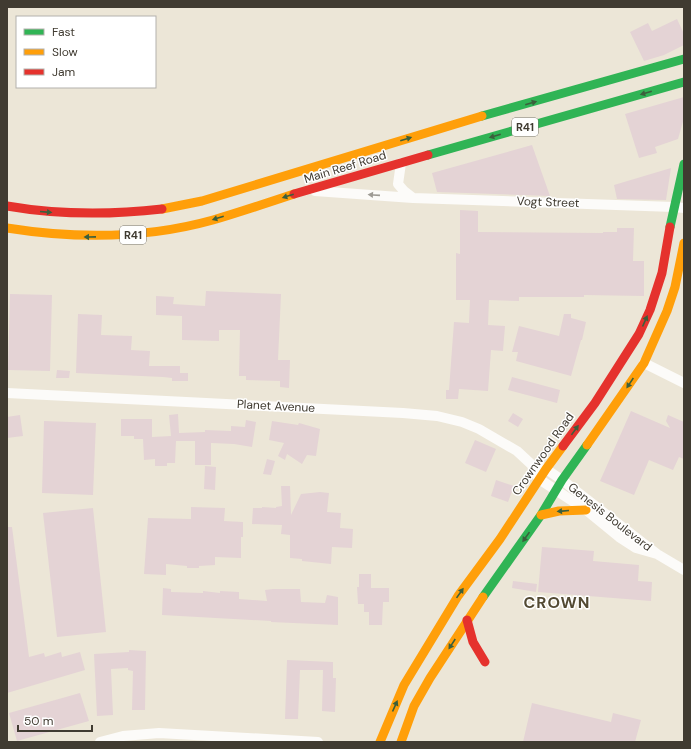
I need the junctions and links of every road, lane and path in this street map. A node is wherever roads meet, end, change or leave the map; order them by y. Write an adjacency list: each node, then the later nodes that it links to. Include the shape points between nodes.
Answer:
1 (684, 59): 3 (main road, Main Reef Road / R41, one-way to 1, via 410,137)
2 (684, 82): 4 (main road, Main Reef Road / R41, one-way to 4)
3 (363, 163): 4 (main road, Main Reef Road / R41); 6 (main road, Main Reef Road / R41); 8 (main road, Main Reef Road / R41, one-way to 3, via 47,212 119,213 183,205 253,186)
4 (401, 163): 7 (street, via 398,184)
5 (684, 164): 9 (main road, Crownwood Road)
6 (307, 190): 7 (street, Vogt Street, one-way to 6); 10 (main road, Main Reef Road / R41, one-way to 10, via 212,220 150,233 64,236)
7 (413, 198): 9 (street, Vogt Street)
8 (7, 206)
9 (679, 208): 16 (main road, Crownwood Road, one-way to 9, via 595,403 639,334 662,273)
10 (7, 228)
11 (684, 243): 12 (main road, via 675,288)
12 (644, 363): 13 (street); 18 (main road, one-way to 18)
13 (684, 384)
14 (7, 393): 15 (street, Planet Avenue, via 437,416 479,429 517,451)
15 (531, 464): 16 (street, Planet Avenue); 17 (street, Planet Avenue)
16 (546, 469): 17 (main road, Crownwood Road); 18 (street, Planet Avenue)
17 (539, 479): 19 (street, Planet Avenue); 28 (main road, Crownwood Road, one-way to 17, via 404,685 441,623)
18 (562, 480): 19 (main road); 22 (street, Genesis Boulevard)
19 (556, 490): 20 (street, Genesis Boulevard); 21 (main road)
20 (586, 510): 21 (main road, one-way to 21); 22 (street, Genesis Boulevard, via 627,542)
21 (541, 515): 24 (main road, one-way to 24)
22 (657, 554): 23 (street, Genesis Boulevard)
23 (684, 570)
24 (467, 620): 25 (main road, via 472,643); 29 (main road, one-way to 29, via 414,706)
25 (485, 662)
26 (100, 742): 27 (street, via 128,735 159,733)
27 (318, 742)
28 (380, 742)
29 (401, 742)

